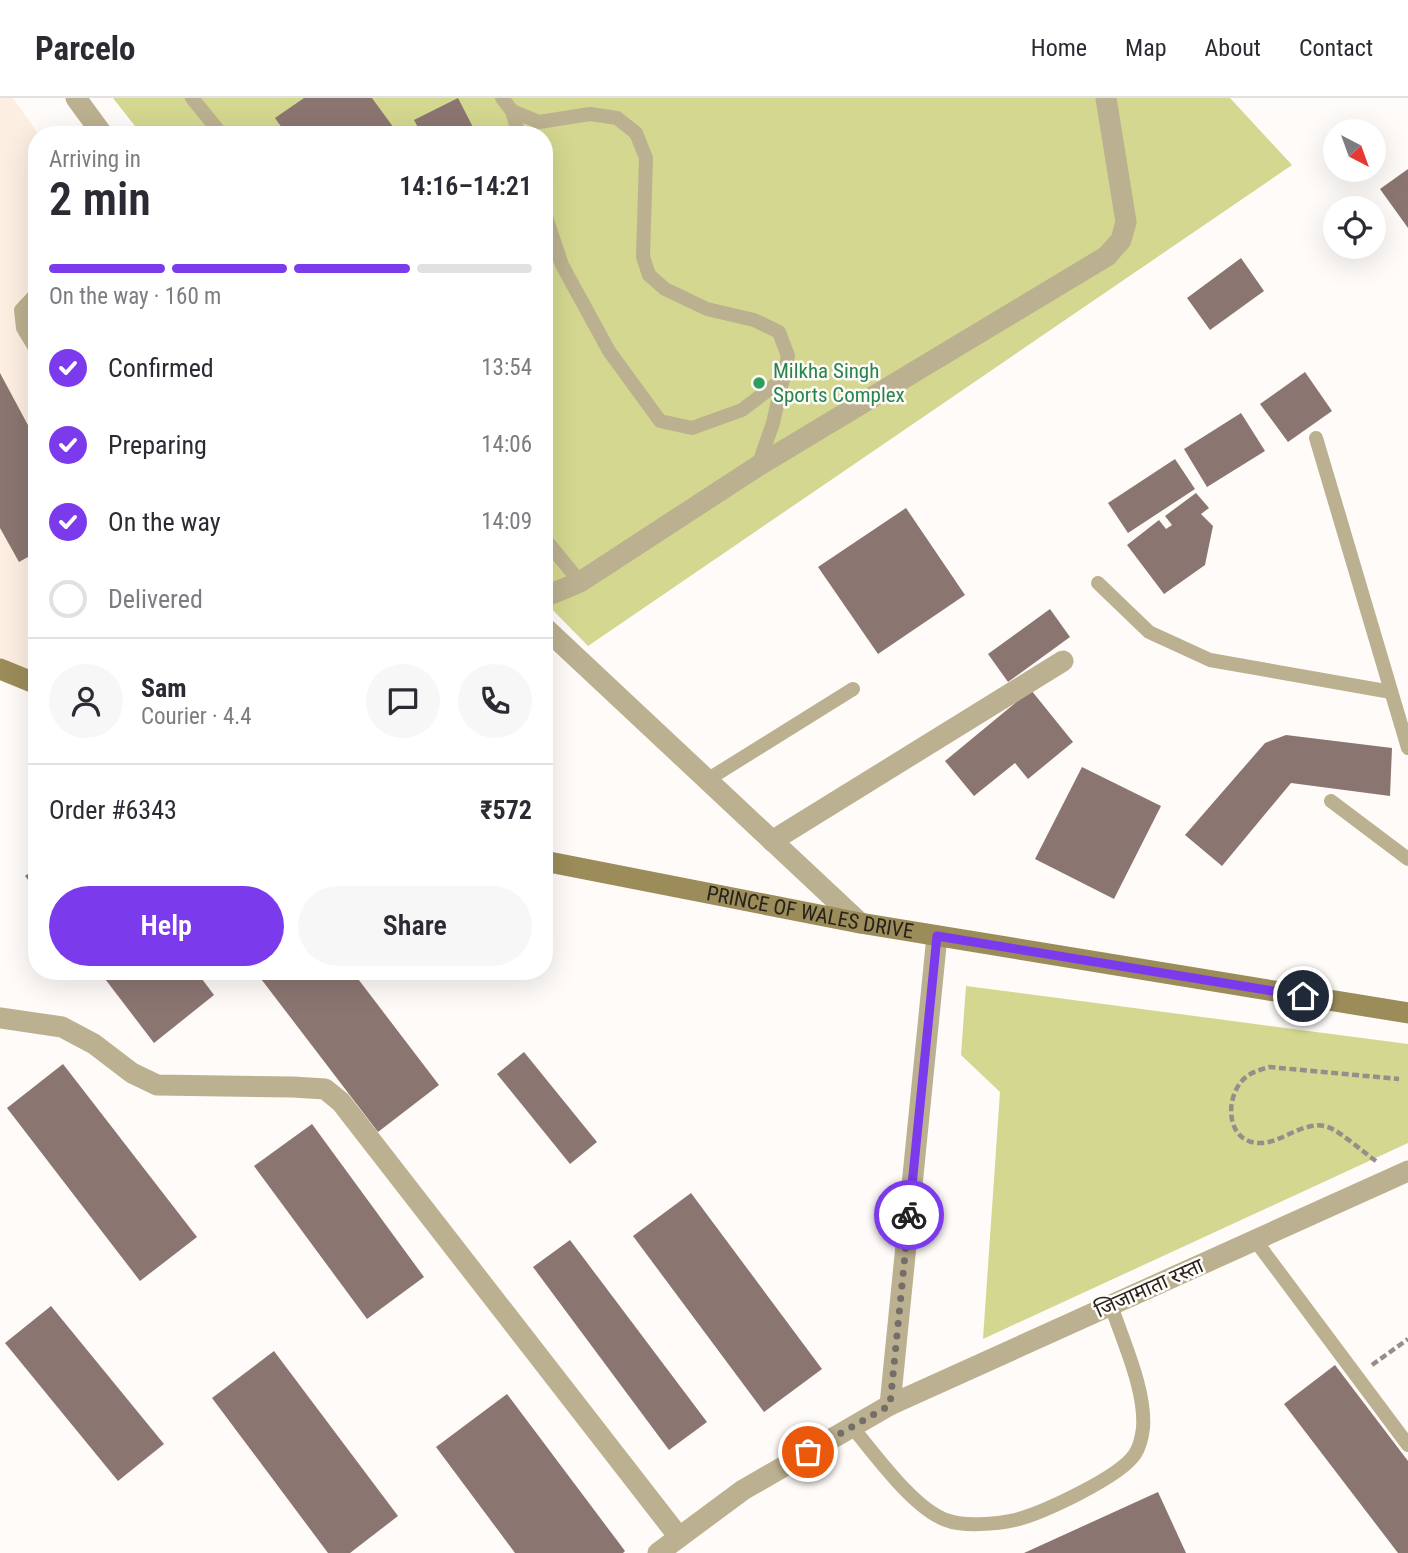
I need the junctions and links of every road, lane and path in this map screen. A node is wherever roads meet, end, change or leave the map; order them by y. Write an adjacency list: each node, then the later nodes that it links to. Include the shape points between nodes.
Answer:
1 (76, 98): 6 (street)
2 (192, 98): 7 (lane)
3 (502, 98): 5 (lane)
4 (1106, 98): 14 (street, via 1126,222 1121,240 1107,256)
5 (512, 111): 8 (lane); 12 (lane, via 539,122 590,114 617,118 636,133 646,158 643,257 649,275 707,309 754,320 779,332 788,356)
6 (96, 126)
7 (215, 126)
8 (516, 126)
9 (553, 238): 12 (lane, via 562,265 609,351 660,421 692,428 742,410)
10 (28, 303): 11 (lane, via 21,310)
11 (28, 336)
12 (784, 378): 14 (lane)
13 (1316, 438): 24 (lane)
14 (758, 466): 16 (street)
15 (553, 549): 16 (lane)
16 (580, 582): 18 (street)
17 (1097, 583): 24 (lane, via 1149,632 1210,660)
18 (553, 593)
19 (553, 635): 26 (street)
20 (1063, 661): 28 (street)
21 (0, 670): 22 (main road)
22 (28, 681)
23 (853, 689): 26 (lane)
24 (1391, 692): 25 (lane)
25 (1408, 748)
26 (707, 780): 28 (street)
27 (1331, 801): 29 (lane)
28 (772, 841): 31 (street)
29 (1408, 859)
30 (553, 863): 31 (main road, PRINCE OF WALES DRIVE)
31 (860, 923): 32 (main road, PRINCE OF WALES DRIVE)
32 (937, 936): 33 (main road, PRINCE OF WALES DRIVE); 41 (street)
33 (1408, 1013)
34 (0, 1018): 44 (street, via 62,1027 157,1085 325,1089 341,1102)
35 (1399, 1079): 36 (path, via 1269,1067 1240,1083 1230,1110 1232,1124 1243,1137 1258,1144 1327,1126)
36 (1403, 1173): 37 (street, जिजामाता रस्ता)
37 (1255, 1240): 38 (street, जिजामाता रस्ता); 40 (lane)
38 (1111, 1305): 41 (street, जिजामाता रस्ता); 42 (lane, via 1141,1397 1143,1429 1136,1452 1120,1471 1080,1493 1016,1520 946,1521 917,1503)
39 (1408, 1339): 40 (path)
40 (1357, 1376): 43 (lane)
41 (890, 1405): 42 (street, जिजामाता रस्ता)
42 (852, 1427): 44 (street, जिजामाता रस्ता, via 743,1490)
43 (1408, 1445)
44 (679, 1537): 45 (street, जिजामाता रस्ता)
45 (658, 1553)

